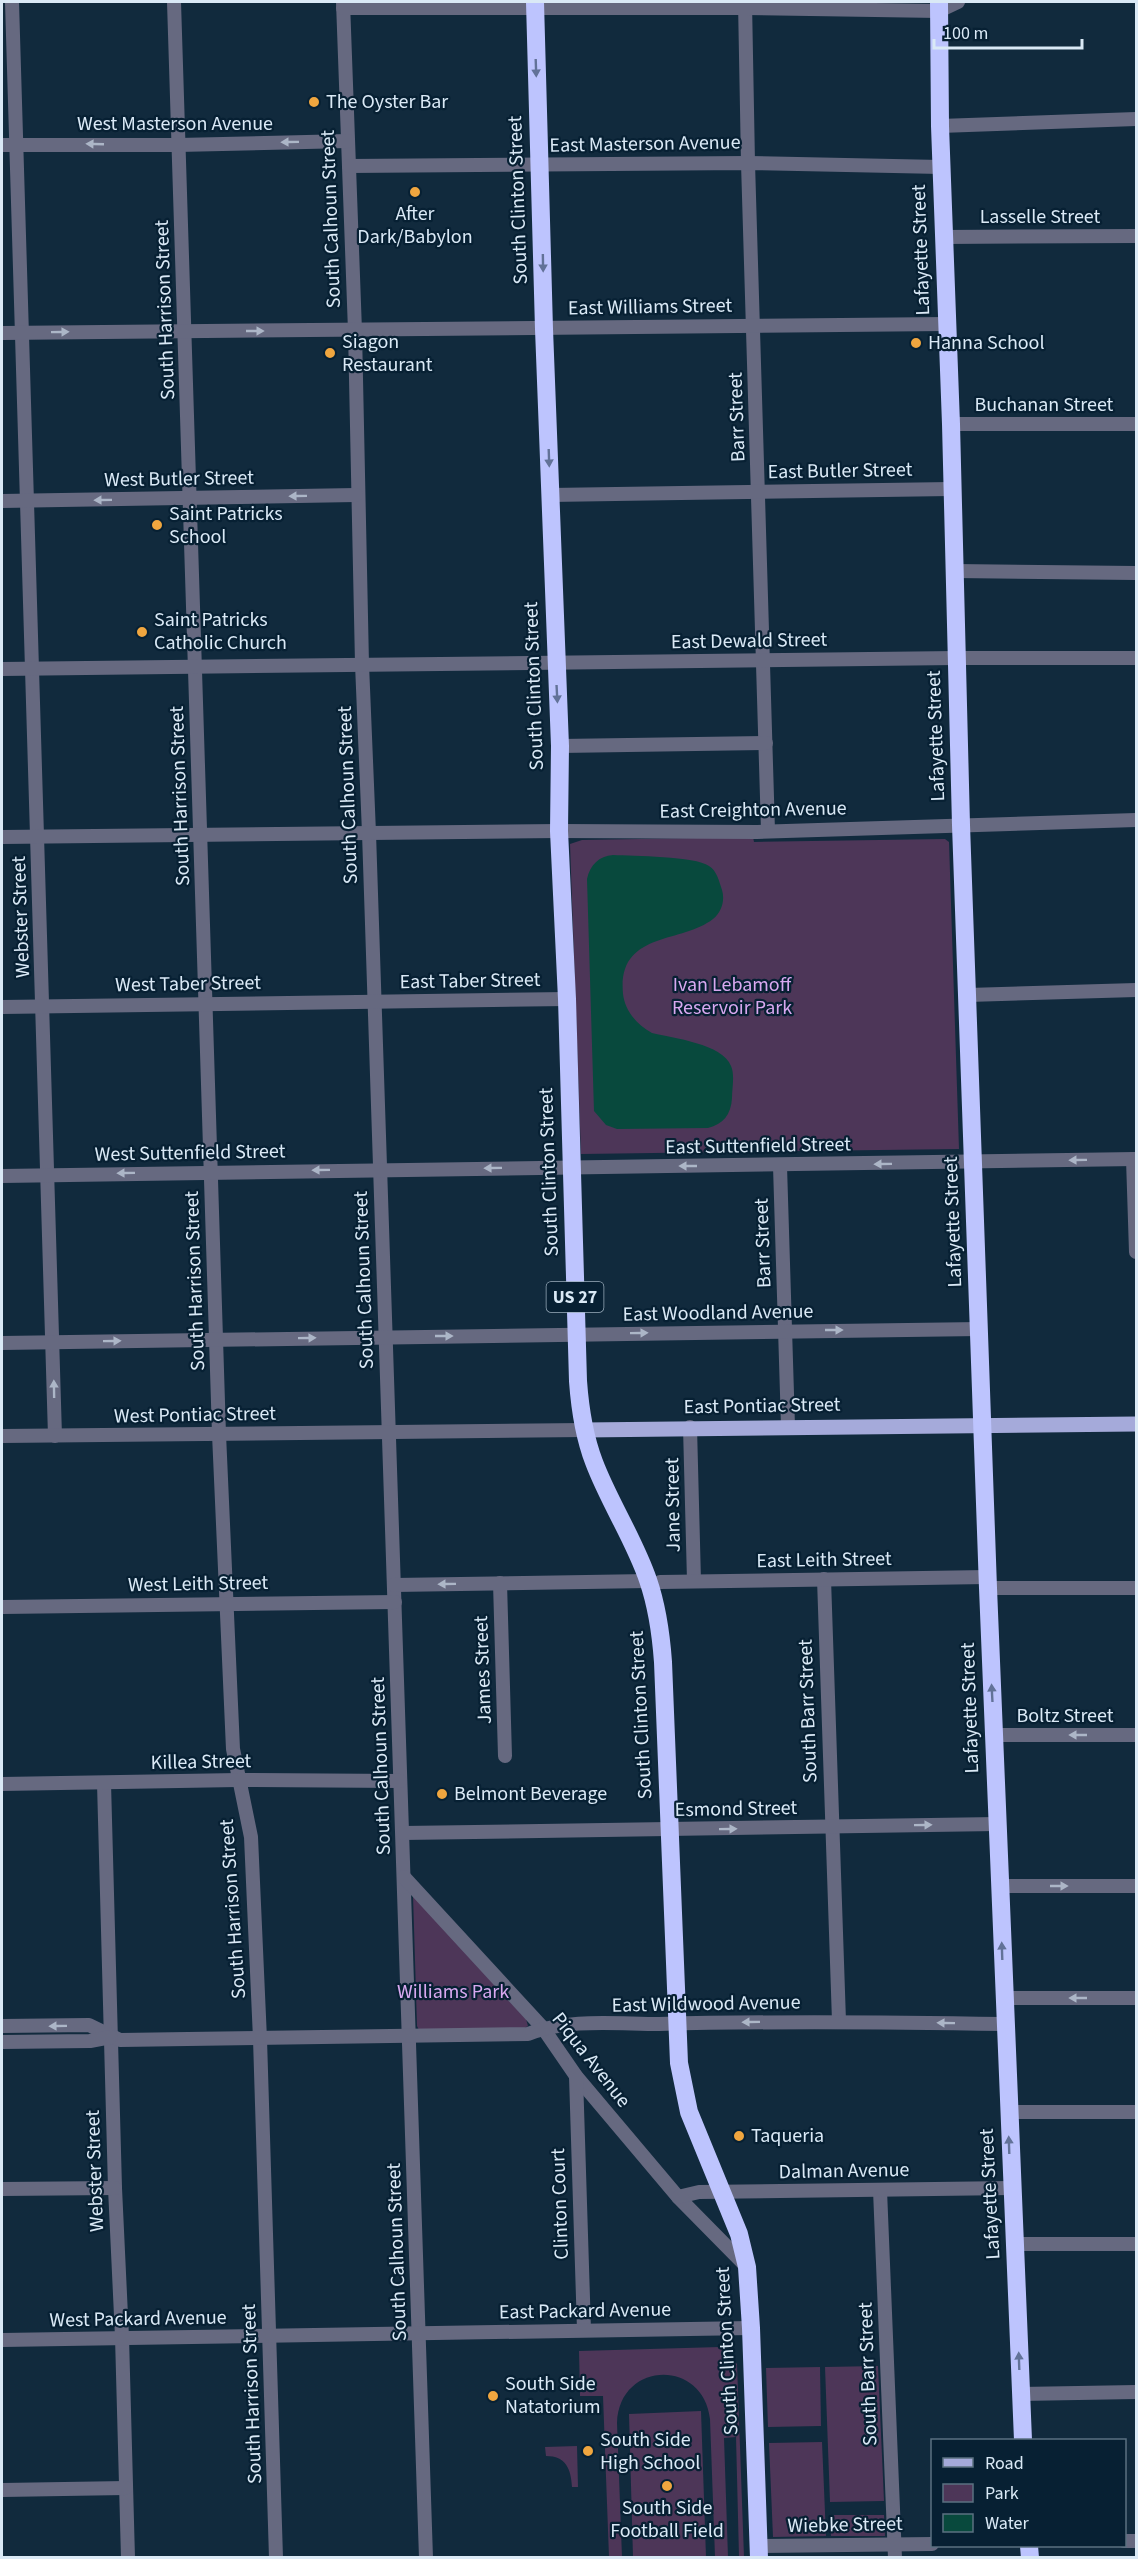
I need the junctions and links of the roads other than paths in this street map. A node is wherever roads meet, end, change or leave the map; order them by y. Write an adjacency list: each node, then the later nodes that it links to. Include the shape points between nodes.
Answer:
1 (12, 2): 8 (street, Webster Street)
2 (174, 2): 13 (street, South Harrison Street)
3 (958, 2): 7 (street)
4 (343, 5): 5 (street); 11 (street, South Calhoun Street)
5 (535, 5): 6 (street); 15 (highway, South Clinton Street / US 27, one-way to 15)
6 (745, 5): 7 (street); 14 (street, Barr Street)
7 (939, 6): 10 (highway, Lafayette Street)
8 (7, 33): 12 (street, Webster Street)
9 (1137, 119): 10 (street)
10 (939, 126): 17 (highway, Lafayette Street)
11 (348, 141): 13 (street, West Masterson Avenue, one-way to 13); 16 (street, South Calhoun Street)
12 (9, 145): 13 (street, West Masterson Avenue, one-way to 12); 26 (street, Webster Street)
13 (178, 145): 23 (street, South Harrison Street)
14 (748, 163): 15 (street, East Masterson Avenue); 17 (street, East Masterson Avenue); 21 (street, Barr Street)
15 (539, 165): 16 (street, East Masterson Avenue); 22 (highway, South Clinton Street / US 27, one-way to 22)
16 (349, 166): 24 (street, South Calhoun Street)
17 (941, 167): 19 (highway, Lafayette Street)
18 (1137, 236): 19 (street, Lasselle Street)
19 (944, 237): 20 (highway, Lafayette Street)
20 (946, 324): 21 (street, East Williams Street); 27 (highway, Lafayette Street)
21 (754, 325): 22 (street, East Williams Street); 30 (street, Barr Street)
22 (544, 328): 24 (street, East Williams Street); 32 (highway, South Clinton Street / US 27, one-way to 32)
23 (185, 330): 24 (street, East Williams Street, one-way to 24); 26 (street, East Williams Street, one-way to 23); 33 (street, South Harrison Street)
24 (354, 331): 31 (street, South Calhoun Street)
25 (2, 333): 26 (street, East Williams Street)
26 (22, 333): 35 (street, Webster Street)
27 (951, 424): 28 (street, Buchanan Street); 29 (highway, Lafayette Street)
28 (1137, 424)
29 (951, 489): 30 (street, East Butler Street); 36 (highway, Lafayette Street)
30 (759, 492): 32 (street, East Butler Street); 41 (street, Barr Street)
31 (356, 495): 33 (street, West Butler Street, one-way to 33); 42 (street, South Calhoun Street)
32 (550, 495): 40 (highway, South Clinton Street / US 27)
33 (190, 498): 35 (street, West Butler Street, one-way to 35); 43 (street, South Harrison Street)
34 (2, 501): 35 (street, West Butler Street)
35 (26, 501): 44 (street, Webster Street)
36 (955, 571): 37 (street); 38 (highway, Lafayette Street)
37 (1137, 573)
38 (956, 658): 39 (street, East Dewald Street); 41 (street, East Dewald Street); 49 (highway, Lafayette Street)
39 (1137, 658)
40 (555, 662): 41 (street, East Dewald Street); 42 (street, East Dewald Street); 47 (highway, South Clinton Street / US 27, one-way to 47)
41 (763, 662): 46 (street, Barr Street)
42 (362, 664): 43 (street, East Dewald Street); 52 (street, South Calhoun Street)
43 (195, 666): 44 (street, East Dewald Street); 53 (street, South Harrison Street)
44 (32, 668): 45 (street, East Dewald Street); 55 (street, Webster Street)
45 (2, 669)
46 (765, 743): 47 (street); 51 (street, Barr Street)
47 (560, 746): 50 (highway, South Clinton Street / US 27)
48 (1137, 820): 49 (street, East Creighton Avenue)
49 (961, 825): 51 (street, East Creighton Avenue); 57 (highway, Lafayette Street)
50 (559, 831): 51 (street, East Creighton Avenue); 52 (street, East Creighton Avenue); 58 (highway, South Clinton Street / US 27)
51 (768, 831)
52 (369, 833): 53 (street, East Creighton Avenue); 59 (street, South Calhoun Street)
53 (201, 835): 55 (street, East Creighton Avenue); 60 (street, South Harrison Street)
54 (2, 837): 55 (street, East Creighton Avenue)
55 (38, 837): 61 (street, Webster Street)
56 (1137, 990): 57 (street)
57 (968, 995): 64 (highway, Lafayette Street)
58 (567, 999): 59 (street, East Taber Street); 66 (highway, South Clinton Street / US 27)
59 (375, 1001): 60 (street, West Taber Street); 67 (street, South Calhoun Street)
60 (206, 1004): 61 (street, West Taber Street); 68 (street, South Harrison Street)
61 (43, 1006): 62 (street, West Taber Street); 69 (street, Webster Street)
62 (2, 1007)
63 (1135, 1159): 64 (street, East Suttenfield Street, one-way to 64); 71 (street)
64 (973, 1162): 65 (street, East Suttenfield Street, one-way to 65); 72 (highway, Lafayette Street)
65 (780, 1166): 66 (street, East Suttenfield Street, one-way to 66); 73 (street, Barr Street)
66 (571, 1167): 67 (street, East Suttenfield Street, one-way to 67); 74 (highway, South Clinton Street / US 27)
67 (379, 1170): 68 (street, West Suttenfield Street, one-way to 68); 75 (street, South Calhoun Street)
68 (212, 1171): 69 (street, West Suttenfield Street, one-way to 69); 76 (street, South Harrison Street)
69 (48, 1175): 70 (street, West Suttenfield Street); 77 (street, Webster Street)
70 (2, 1176)
71 (1137, 1252)
72 (980, 1329): 73 (street, East Woodland Avenue, one-way to 72); 80 (highway, Lafayette Street)
73 (785, 1331): 74 (street, East Woodland Avenue, one-way to 73); 81 (street, Barr Street)
74 (577, 1334): 75 (street, East Woodland Avenue, one-way to 74); 83 (highway, South Clinton Street / US 27)
75 (385, 1337): 76 (street, East Woodland Avenue, one-way to 75); 84 (street, South Calhoun Street)
76 (217, 1339): 77 (street, East Woodland Avenue, one-way to 76); 85 (street, South Harrison Street)
77 (54, 1342): 78 (street, East Woodland Avenue); 87 (street, Webster Street, one-way to 77)
78 (2, 1343)
79 (1137, 1424): 80 (main road, East Pontiac Street)
80 (982, 1425): 81 (main road, East Pontiac Street); 91 (highway, Lafayette Street)
81 (788, 1426): 82 (main road, East Pontiac Street)
82 (690, 1427): 83 (main road, East Pontiac Street); 90 (street, Jane Street)
83 (584, 1430): 84 (street, East Pontiac Street); 89 (highway, South Clinton Street / US 27, via 593,1461)
84 (388, 1432): 85 (street, West Pontiac Street); 93 (street, South Calhoun Street)
85 (219, 1434): 87 (street, West Pontiac Street); 96 (street, South Harrison Street)
86 (2, 1436): 87 (street, West Pontiac Street)
87 (55, 1436)
88 (824, 1579): 90 (street, East Leith Street); 91 (street, East Leith Street); 106 (street, South Barr Street)
89 (654, 1581): 90 (street, East Leith Street); 92 (street, East Leith Street); 107 (highway, South Clinton Street / US 27, via 663,1662)
90 (694, 1581)
91 (988, 1582): 94 (street, East Leith Street); 98 (highway, Lafayette Street, one-way to 91)
92 (500, 1583): 93 (street, East Leith Street, one-way to 93); 100 (street, James Street)
93 (394, 1585): 95 (street, South Calhoun Street)
94 (1137, 1588)
95 (394, 1602): 96 (street, West Leith Street); 102 (street, South Calhoun Street)
96 (226, 1604): 97 (street, West Leith Street); 101 (street, South Harrison Street)
97 (2, 1607)
98 (994, 1735): 99 (street, Boltz Street, one-way to 98); 105 (highway, Lafayette Street)
99 (1137, 1735)
100 (505, 1756)
101 (238, 1780): 102 (street, Killea Street); 103 (street, Killea Street); 121 (street, South Harrison Street, via 251,1837)
102 (400, 1781): 108 (street, South Calhoun Street)
103 (104, 1783): 104 (street, Killea Street); 119 (street, Webster Street)
104 (2, 1784)
105 (997, 1824): 106 (street, Esmond Street, one-way to 105); 110 (highway, Lafayette Street)
106 (831, 1827): 107 (street, Esmond Street, one-way to 106); 114 (street, South Barr Street)
107 (669, 1830): 108 (street, Esmond Street); 115 (highway, South Clinton Street / US 27)
108 (403, 1833): 109 (street, South Calhoun Street)
109 (404, 1877): 118 (street, Piqua Avenue); 120 (street, South Calhoun Street)
110 (1000, 1886): 111 (street, one-way to 111); 112 (highway, Lafayette Street, one-way to 110)
111 (1137, 1886)
112 (1004, 1998): 113 (street, one-way to 112); 116 (highway, Lafayette Street)
113 (1137, 1998)
114 (839, 2021): 115 (street, East Wildwood Avenue, one-way to 115); 116 (street, East Wildwood Avenue, one-way to 114)
115 (676, 2023): 118 (street, East Wildwood Avenue); 130 (highway, South Clinton Street / US 27, via 689,2112)
116 (1004, 2024): 124 (highway, Lafayette Street)
117 (2, 2026): 119 (street, one-way to 117, via 89,2025)
118 (543, 2028): 120 (street, East Wildwood Avenue, via 528,2034); 123 (street, Piqua Avenue)
119 (111, 2037): 121 (street, East Wildwood Avenue); 122 (street, via 90,2041); 126 (street, Webster Street)
120 (409, 2037): 121 (street, East Wildwood Avenue); 137 (street, South Calhoun Street)
121 (260, 2039): 138 (street, South Harrison Street)
122 (2, 2042)
123 (576, 2076): 131 (street, Piqua Avenue); 136 (street, Clinton Court)
124 (1008, 2112): 125 (street); 127 (highway, Lafayette Street, one-way to 124)
125 (1137, 2112)
126 (115, 2188): 128 (street); 139 (street, Webster Street)
127 (1011, 2188): 129 (street, Dalman Avenue); 132 (highway, Lafayette Street)
128 (2, 2189)
129 (879, 2190): 130 (street, Dalman Avenue); 147 (street, South Barr Street)
130 (721, 2192): 131 (street, Dalman Avenue); 134 (highway, South Clinton Street / US 27, via 739,2234)
131 (678, 2197): 134 (street, Piqua Avenue)
132 (1016, 2244): 133 (street); 142 (highway, Lafayette Street, one-way to 132)
133 (1137, 2244)
134 (747, 2267): 135 (highway, South Clinton Street / US 27)
135 (751, 2328): 136 (street, East Packard Avenue); 148 (highway, South Clinton Street / US 27)
136 (584, 2330): 137 (street, East Packard Avenue)
137 (419, 2334): 138 (street, West Packard Avenue); 151 (street, South Calhoun Street)
138 (269, 2336): 139 (street, West Packard Avenue); 150 (street, South Harrison Street)
139 (122, 2337): 140 (street, West Packard Avenue); 144 (street, Webster Street)
140 (2, 2340)
141 (1137, 2392): 142 (street)
142 (1020, 2394): 143 (highway, Lafayette Street)
143 (1023, 2439)
144 (126, 2488): 145 (street); 149 (street, Webster Street)
145 (2, 2490)
146 (931, 2544): 147 (street, Wiebke Street)
147 (895, 2551): 148 (street, Wiebke Street)
148 (759, 2552)
149 (128, 2558)
150 (276, 2558)
151 (426, 2558)

